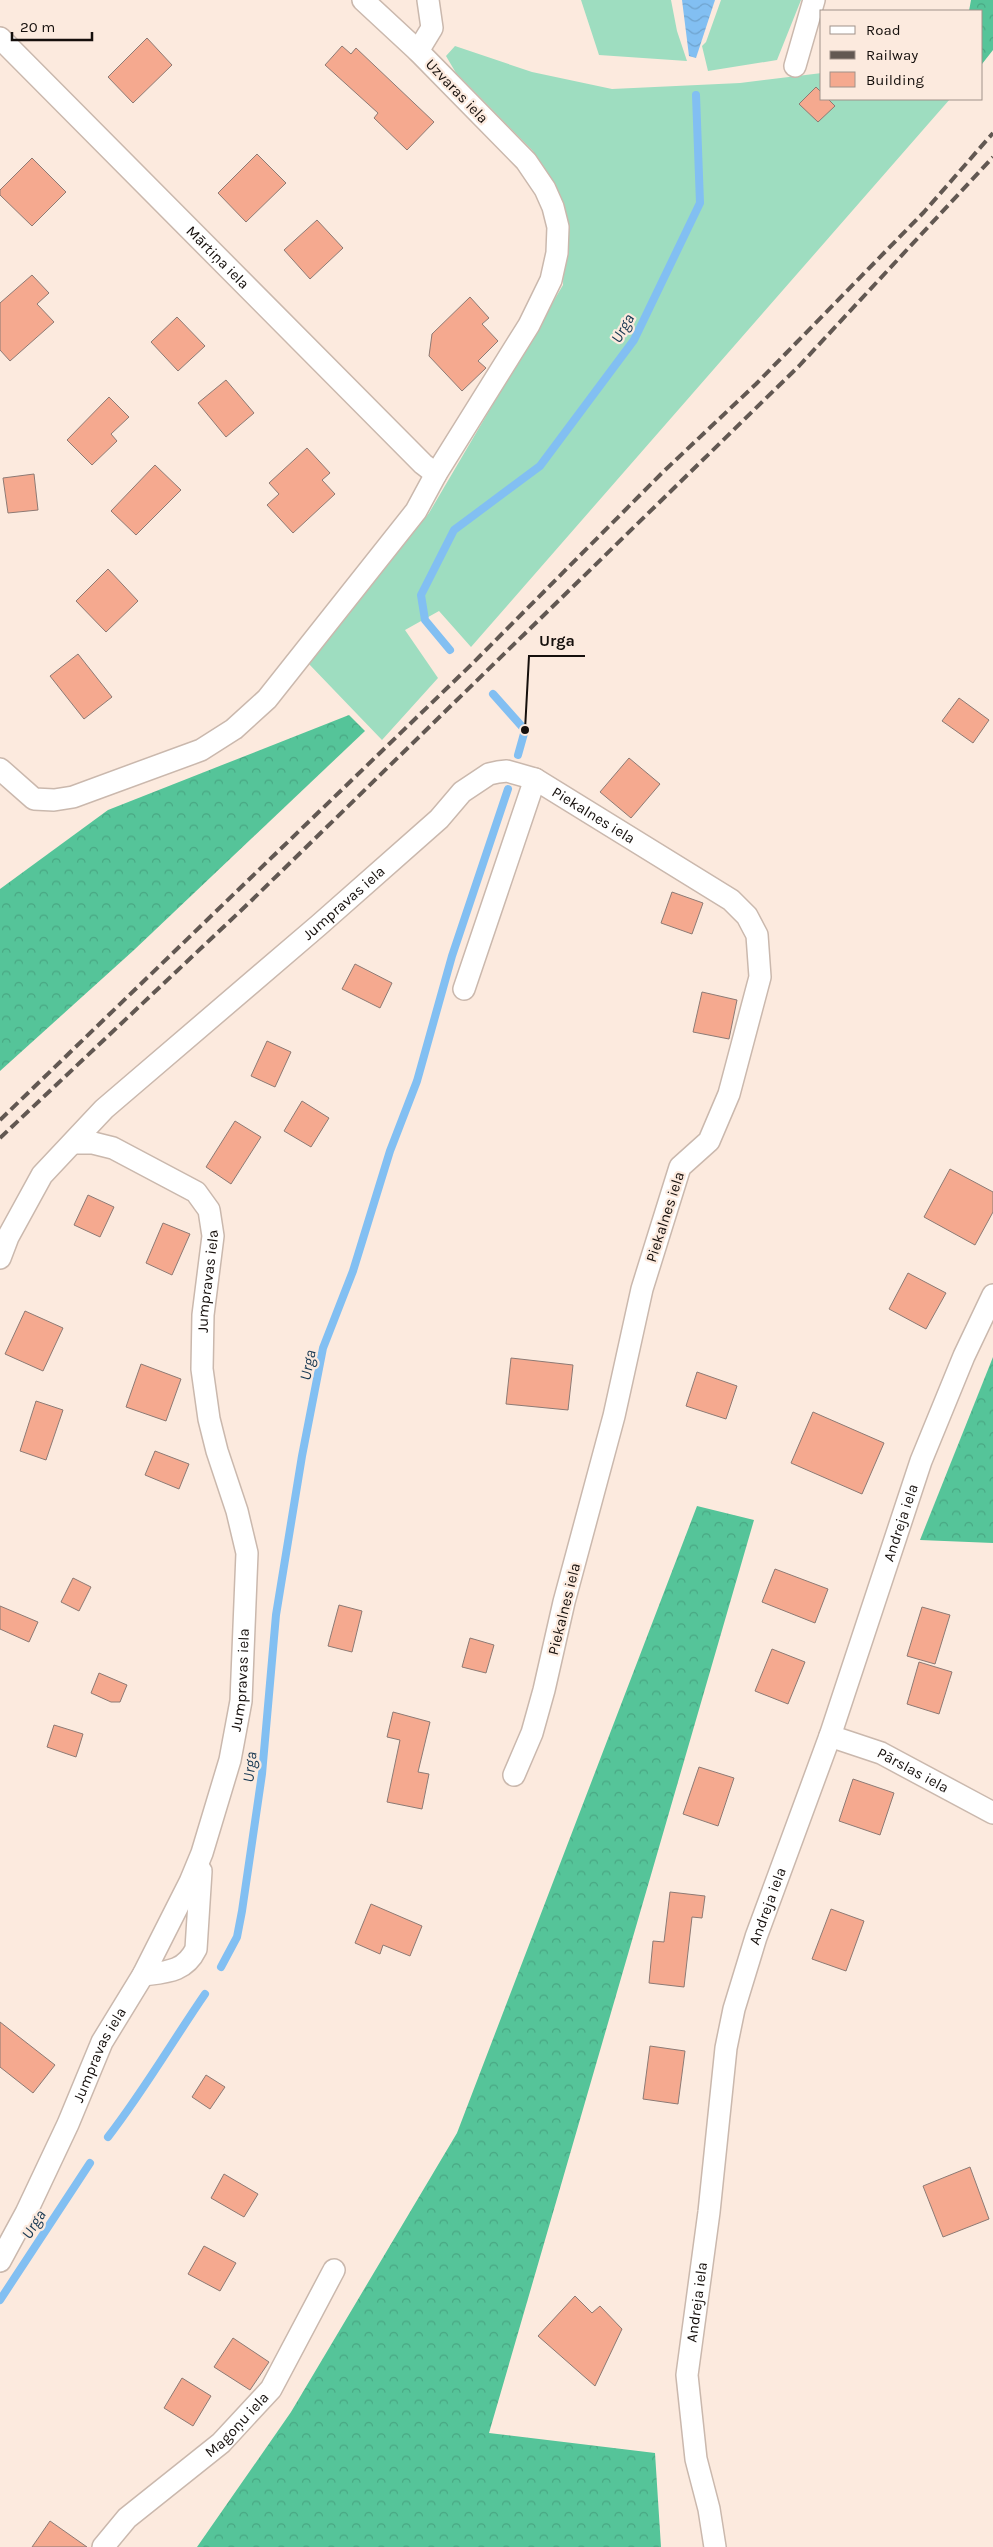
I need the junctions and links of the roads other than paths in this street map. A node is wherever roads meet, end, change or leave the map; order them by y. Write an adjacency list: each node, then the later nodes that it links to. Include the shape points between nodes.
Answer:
1 (363, 0): 5 (street, Uzvaras iela)
2 (428, 0): 5 (street, via 432,28)
3 (814, 0): 6 (street)
4 (0, 38): 7 (street, Mārtiņa iela)
5 (418, 51): 7 (street, Uzvaras iela, via 526,162 544,188 558,227 551,280 529,325)
6 (795, 66)
7 (436, 474): 8 (street, Uzvaras iela, via 416,511 385,551 266,699 234,729 201,750 118,782 54,800 34,799)
8 (0, 769)
9 (535, 779): 10 (street); 11 (street, Jumpravas iela, via 507,771 498,772 488,774 462,792 439,819 104,1110); 15 (street, Piekalnes iela, via 731,900 747,916 757,935 760,977 728,1094 708,1141 680,1167 642,1289 614,1416 544,1690 532,1733)
10 (464, 990)
11 (73, 1143): 12 (street, Jumpravas iela, via 42,1175); 17 (street, Jumpravas iela, via 113,1148 196,1192 209,1210 213,1236 203,1315 202,1369 211,1427 248,1553 241,1701 230,1760)
12 (0, 1258)
13 (993, 1295): 14 (street, Andreja iela, via 964,1356 922,1461)
14 (830, 1736): 16 (street, Pārslas iela, via 881,1753); 22 (street, Andreja iela, via 756,1937 726,2048 688,2375 696,2459)
15 (514, 1776)
16 (993, 1813)
17 (202, 1853): 18 (street, Jumpravas iela); 18 (street, via 196,1949 185,1966)
18 (144, 1976): 19 (street, Jumpravas iela, via 102,2042 72,2117)
19 (0, 2261)
20 (334, 2270): 21 (street, Magoņu iela, via 271,2389 221,2443 127,2518)
21 (103, 2547)
22 (715, 2547)

